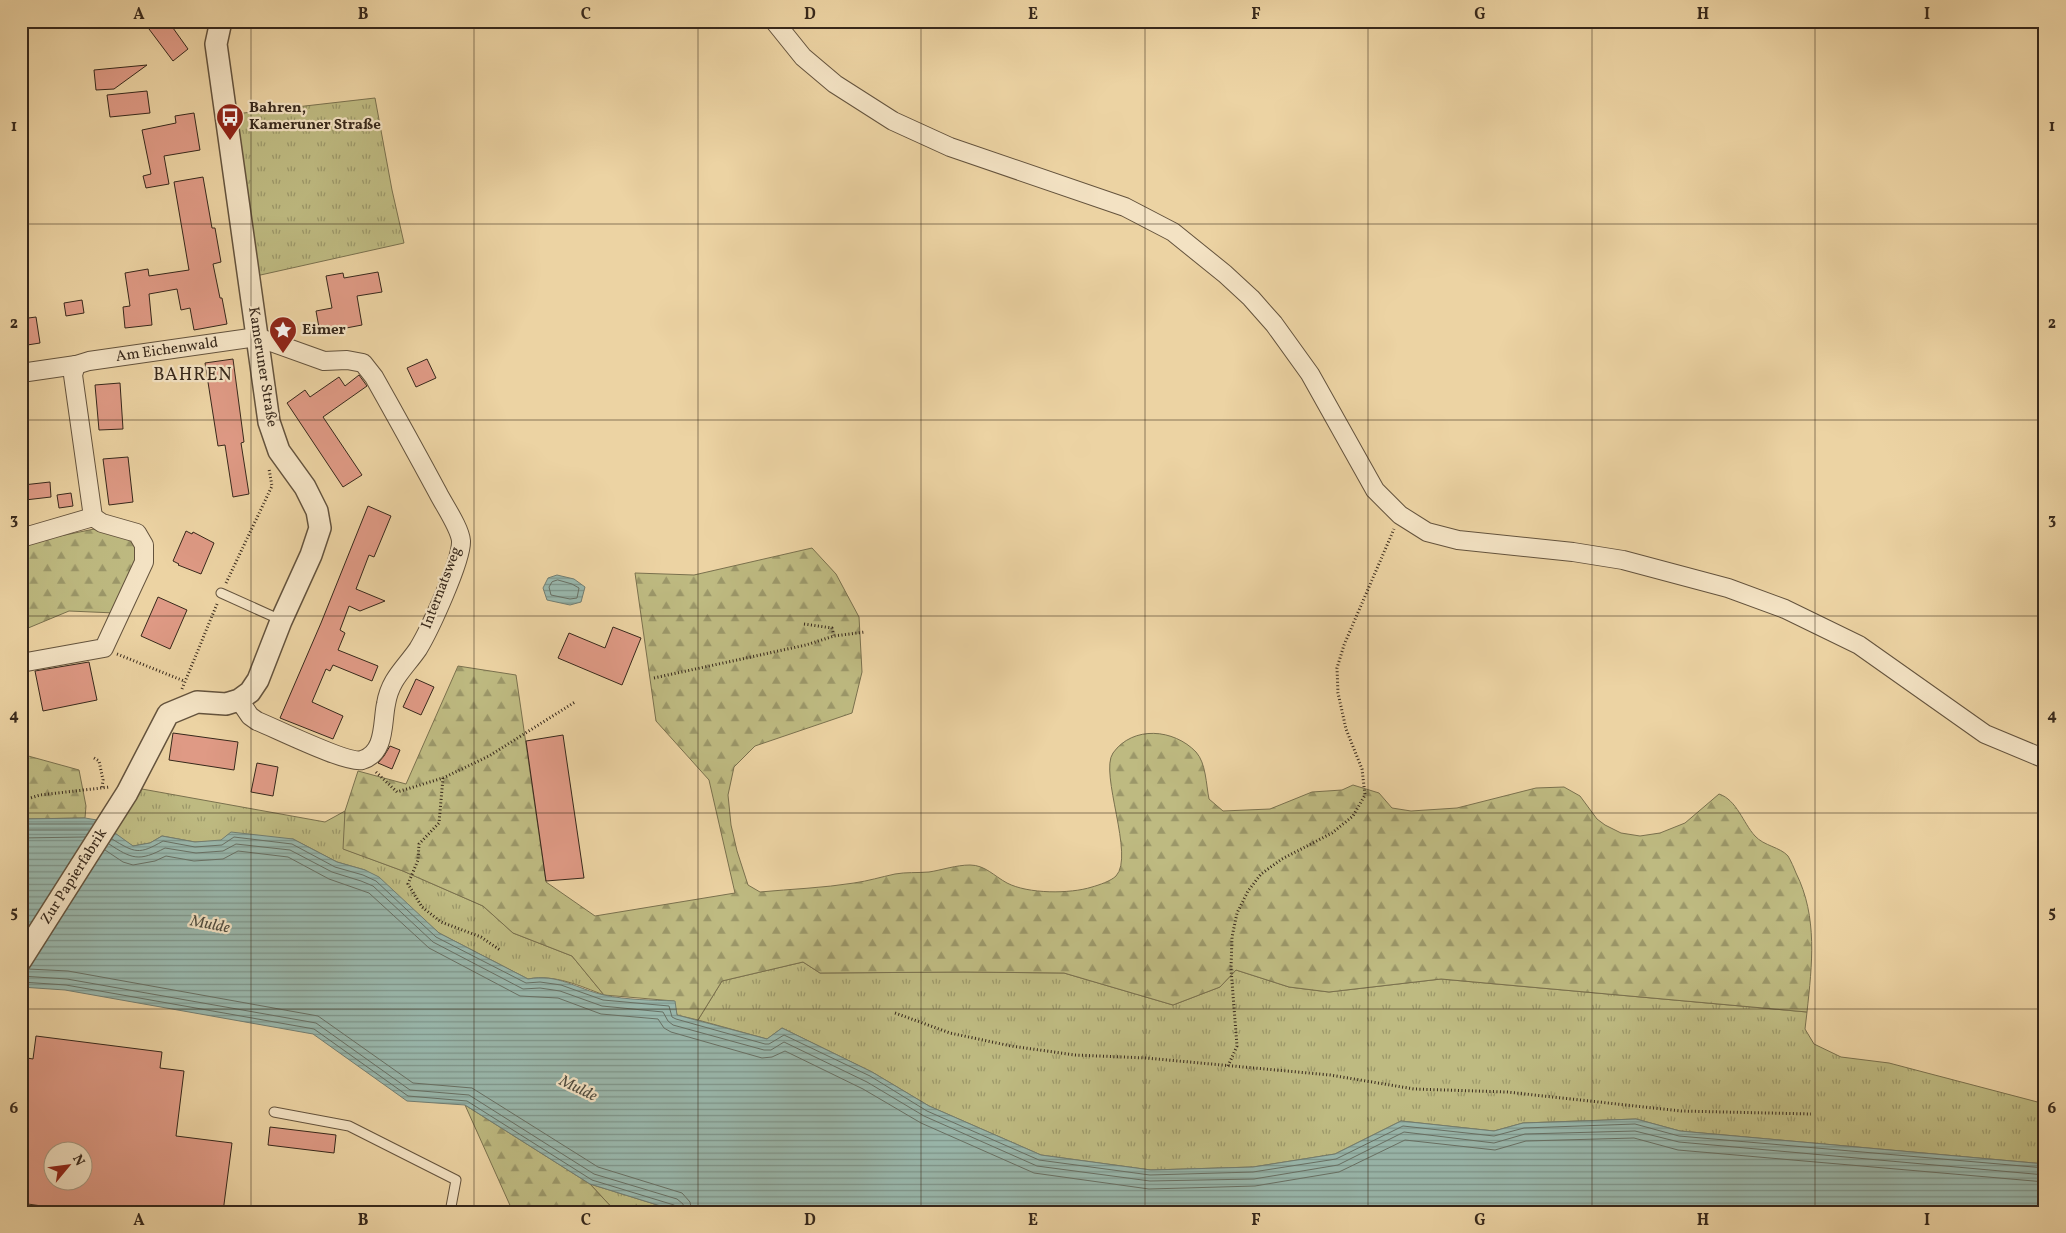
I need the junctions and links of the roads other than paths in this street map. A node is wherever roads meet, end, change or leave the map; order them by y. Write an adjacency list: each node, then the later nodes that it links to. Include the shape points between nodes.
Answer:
1 (221, 21): 3 (street, Kameruner Straße, via 216,44)
2 (774, 21): 12 (street, via 803,57 835,84 893,121 950,148 1125,207 1150,218 1180,238 1252,298 1274,324 1310,374 1375,490 1400,515 1427,532 1458,540 1623,560 1728,588 1785,609 1859,645 1985,734)
3 (256, 338): 4 (street, Am Eichenwald); 9 (street, Kameruner Straße, via 269,422 279,451 305,487 317,511 320,528); 11 (street, Internatsweg, via 324,361 363,363 374,377 461,538 460,551 432,620 418,649 400,670 389,693 382,737 376,750 362,760 346,758 256,721)
4 (76, 365): 5 (street, Am Eichenwald); 6 (street, via 73,375)
5 (21, 373)
6 (93, 517): 7 (street); 10 (street, via 102,523 137,533 144,545 144,562 104,648)
7 (21, 538)
8 (221, 593): 9 (lane)
9 (281, 621): 11 (street, Kameruner Straße, via 258,680)
10 (21, 663)
11 (239, 700): 13 (street, Zur Papierfabrik, via 226,704 197,702 168,714 130,788)
12 (2045, 758)
13 (21, 960)
14 (274, 1112): 15 (lane, via 349,1126 456,1180)
15 (450, 1212)

